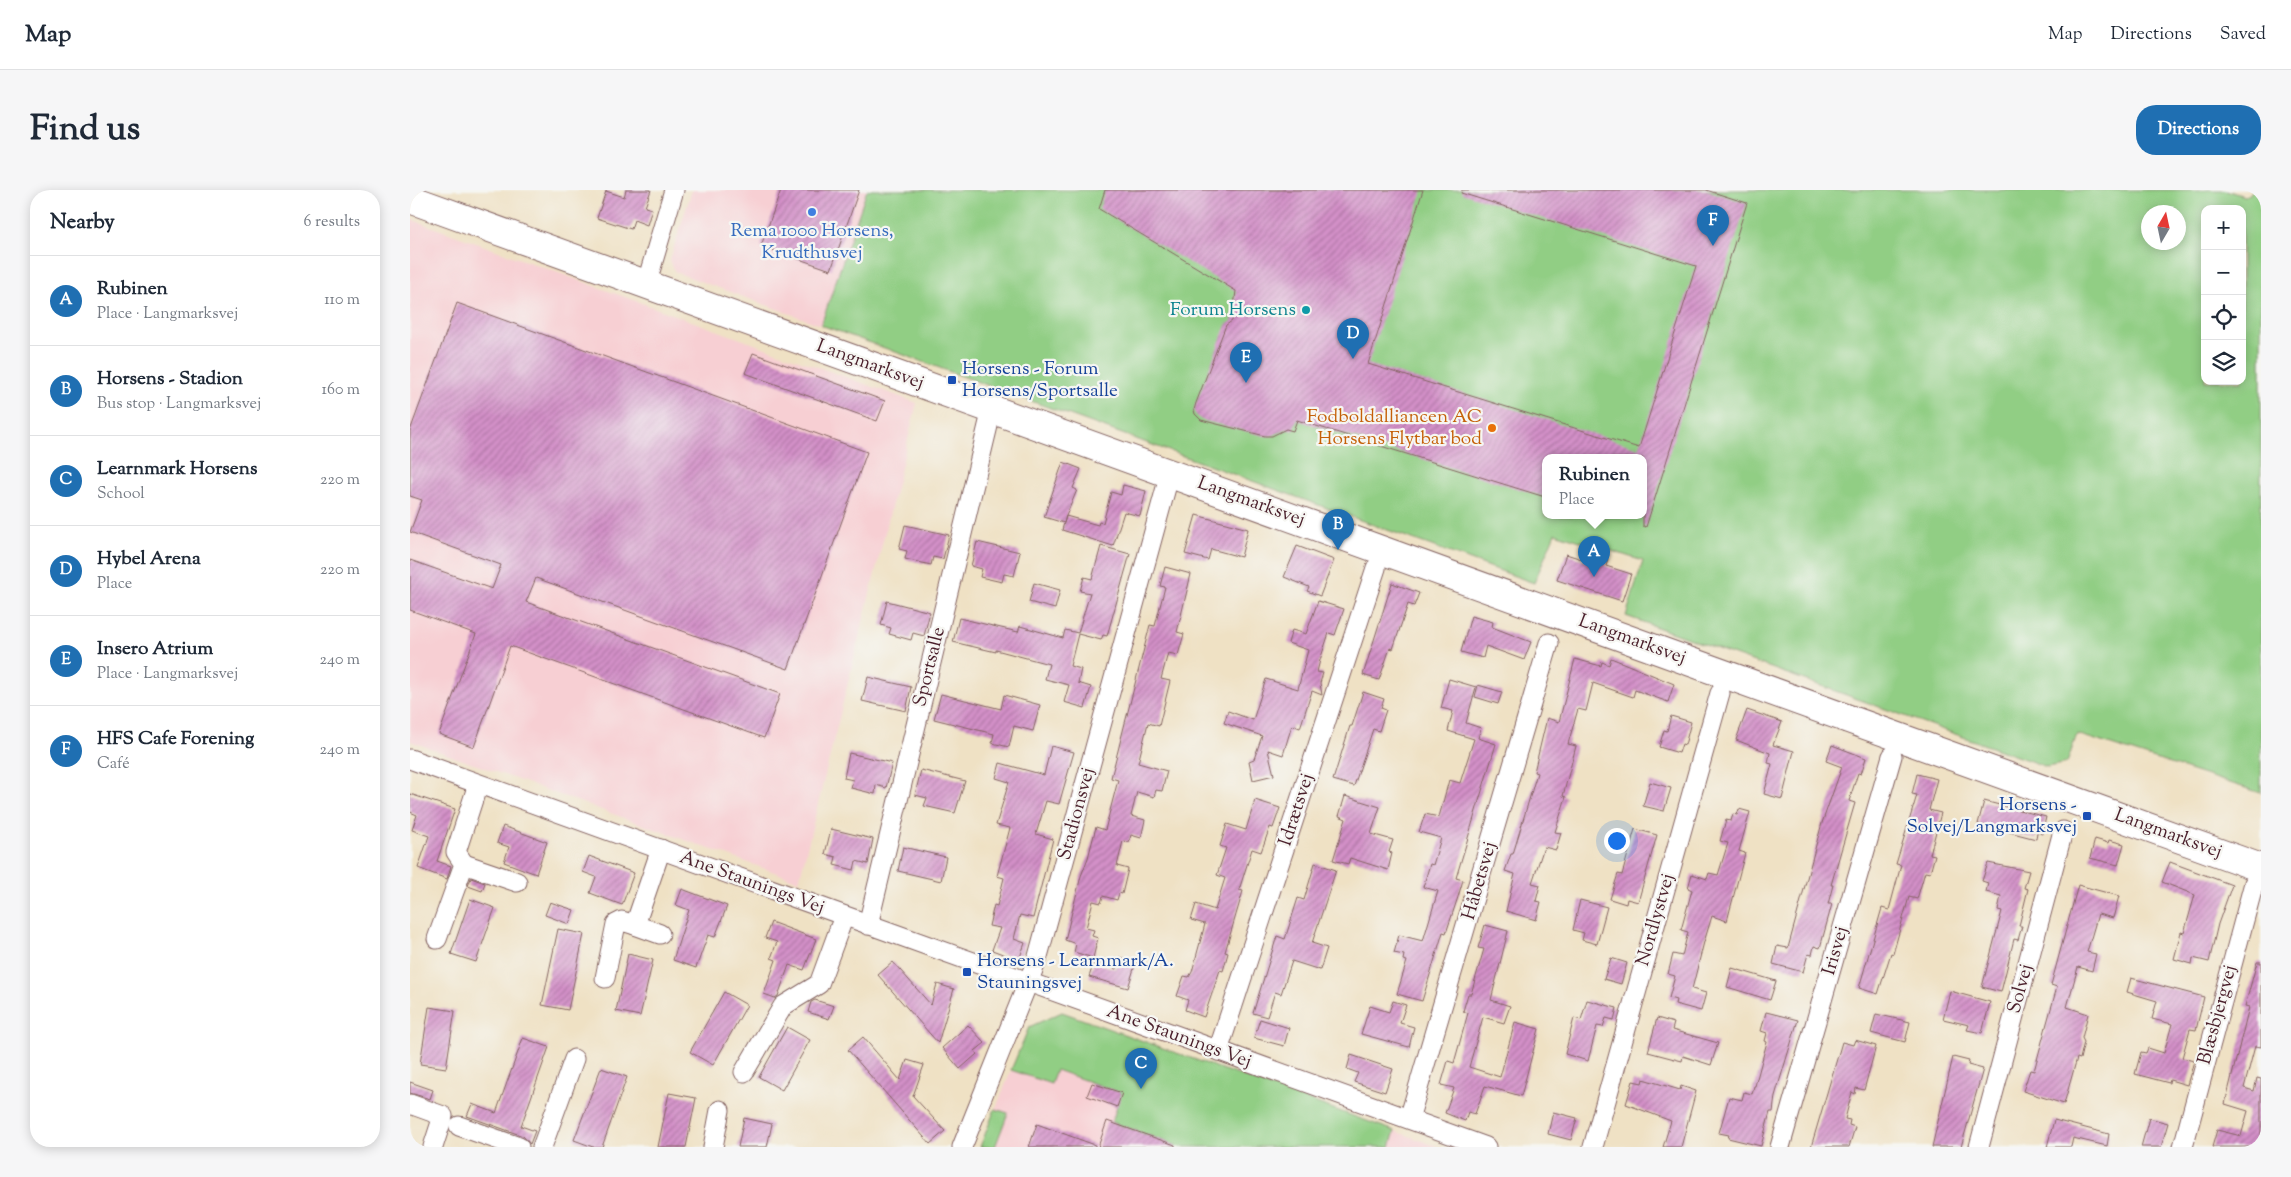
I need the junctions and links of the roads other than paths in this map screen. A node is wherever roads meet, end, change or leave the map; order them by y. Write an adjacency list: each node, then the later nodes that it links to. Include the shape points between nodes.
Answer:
1 (674, 190): 3 (street)
2 (410, 199): 3 (main road, Langmarksvej)
3 (646, 285): 4 (main road, Langmarksvej)
4 (992, 409): 5 (main road, Langmarksvej); 19 (street, Sportsalle)
5 (1170, 473): 15 (main road, Langmarksvej); 23 (street, Stadionsvej, via 1037,960)
6 (1376, 568): 24 (street, Idrætsvej)
7 (1549, 643): 29 (street, Håbetsvej)
8 (1720, 693): 37 (street, Nordlystvej)
9 (1892, 756): 38 (street, Irisvej)
10 (410, 759): 11 (street, Ane Staunings Vej)
11 (478, 784): 13 (street, Ane Staunings Vej); 14 (street, via 456,852)
12 (2063, 831): 39 (street, Solvej)
13 (661, 849): 17 (street, Ane Staunings Vej); 18 (street, Ane Staunings Vej)
14 (464, 864): 16 (street); 21 (street)
15 (2257, 876): 40 (street, Blæsbjergvej)
16 (517, 882)
17 (844, 916): 19 (street, Ane Staunings Vej); 26 (street, Ane Staunings Vej, via 819,984 783,1006)
18 (635, 925): 20 (street); 22 (street, via 622,921 616,924)
19 (868, 925): 23 (street, Ane Staunings Vej)
20 (660, 934)
21 (436, 939)
22 (605, 978)
23 (1028, 982): 24 (street, Ane Staunings Vej); 35 (street, Stadionsvej)
24 (1218, 1051): 29 (street, Ane Staunings Vej)
25 (574, 1059): 33 (street)
26 (744, 1072)
27 (410, 1104): 31 (street, via 443,1116)
28 (720, 1110): 34 (street)
29 (1409, 1119): 36 (street, Ane Staunings Vej)
30 (459, 1126): 32 (street)
31 (432, 1147)
32 (519, 1147)
33 (542, 1147)
34 (713, 1147)
35 (962, 1147)
36 (1486, 1147)
37 (1593, 1147)
38 (1780, 1147)
39 (1980, 1147)
40 (2183, 1147)

